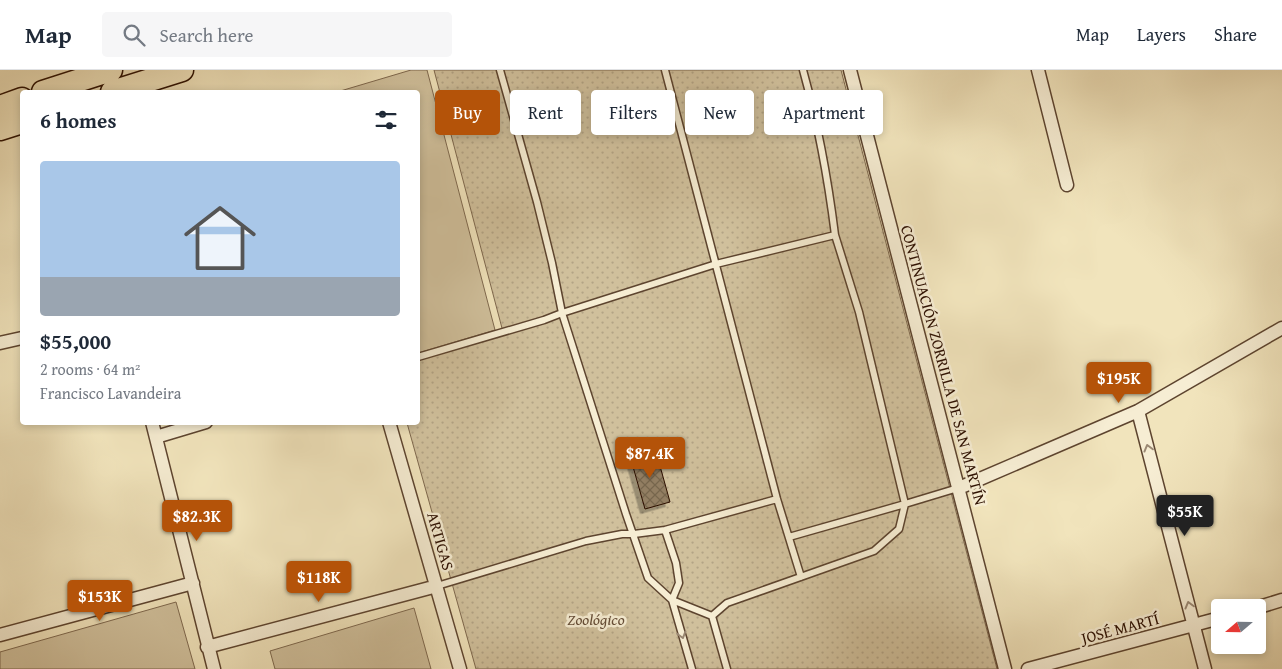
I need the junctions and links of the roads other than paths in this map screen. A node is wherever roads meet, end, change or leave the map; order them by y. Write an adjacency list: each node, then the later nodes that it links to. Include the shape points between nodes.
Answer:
1 (111, 70): 8 (highway)
2 (182, 70): 9 (highway)
3 (500, 70): 17 (lane, via 537,202)
4 (665, 70): 16 (lane)
5 (803, 70): 15 (lane, via 819,134)
6 (850, 70): 27 (street, CONTINUACIÓN ZORRILLA DE SAN MARTÍN)
7 (1038, 70): 14 (street)
8 (49, 90)
9 (118, 90)
10 (20, 100): 11 (highway)
11 (0, 107)
12 (20, 123): 13 (highway)
13 (0, 129)
14 (1068, 185)
15 (835, 234): 16 (lane); 29 (lane, via 859,312)
16 (716, 264): 17 (lane); 28 (lane)
17 (562, 313): 21 (lane); 31 (lane)
18 (1282, 328): 22 (street)
19 (20, 338): 20 (street)
20 (0, 343)
21 (420, 356)
22 (1138, 411): 27 (street); 41 (street, one-way to 22)
23 (153, 425): 26 (street)
24 (196, 425): 26 (street)
25 (390, 425): 35 (street, ARTIGAS)
26 (156, 437): 34 (street)
27 (959, 488): 29 (lane); 48 (street, CONTINUACIÓN ZORRILLA DE SAN MARTÍN)
28 (777, 499): 30 (lane); 32 (lane)
29 (906, 504): 32 (lane); 33 (lane, via 899,529 874,551)
30 (665, 530): 31 (lane); 36 (lane, via 679,582)
31 (634, 534): 35 (lane, via 586,541); 36 (lane, via 648,578)
32 (789, 538): 33 (lane)
33 (801, 577): 39 (lane, via 727,603)
34 (193, 583): 42 (street); 43 (street)
35 (437, 586): 43 (street); 45 (street, ARTIGAS)
36 (672, 600): 39 (lane); 46 (lane, one-way to 46)
37 (1282, 600): 38 (street)
38 (1266, 605)
39 (712, 616): 47 (lane)
40 (1211, 621): 41 (street, JOSÉ MARTÍ)
41 (1194, 626): 49 (street, JOSÉ MARTÍ); 50 (street)
42 (0, 635)
43 (208, 647): 44 (street)
44 (214, 669)
45 (460, 669)
46 (692, 669)
47 (727, 669)
48 (1005, 669)
49 (1028, 669)
50 (1205, 669)

